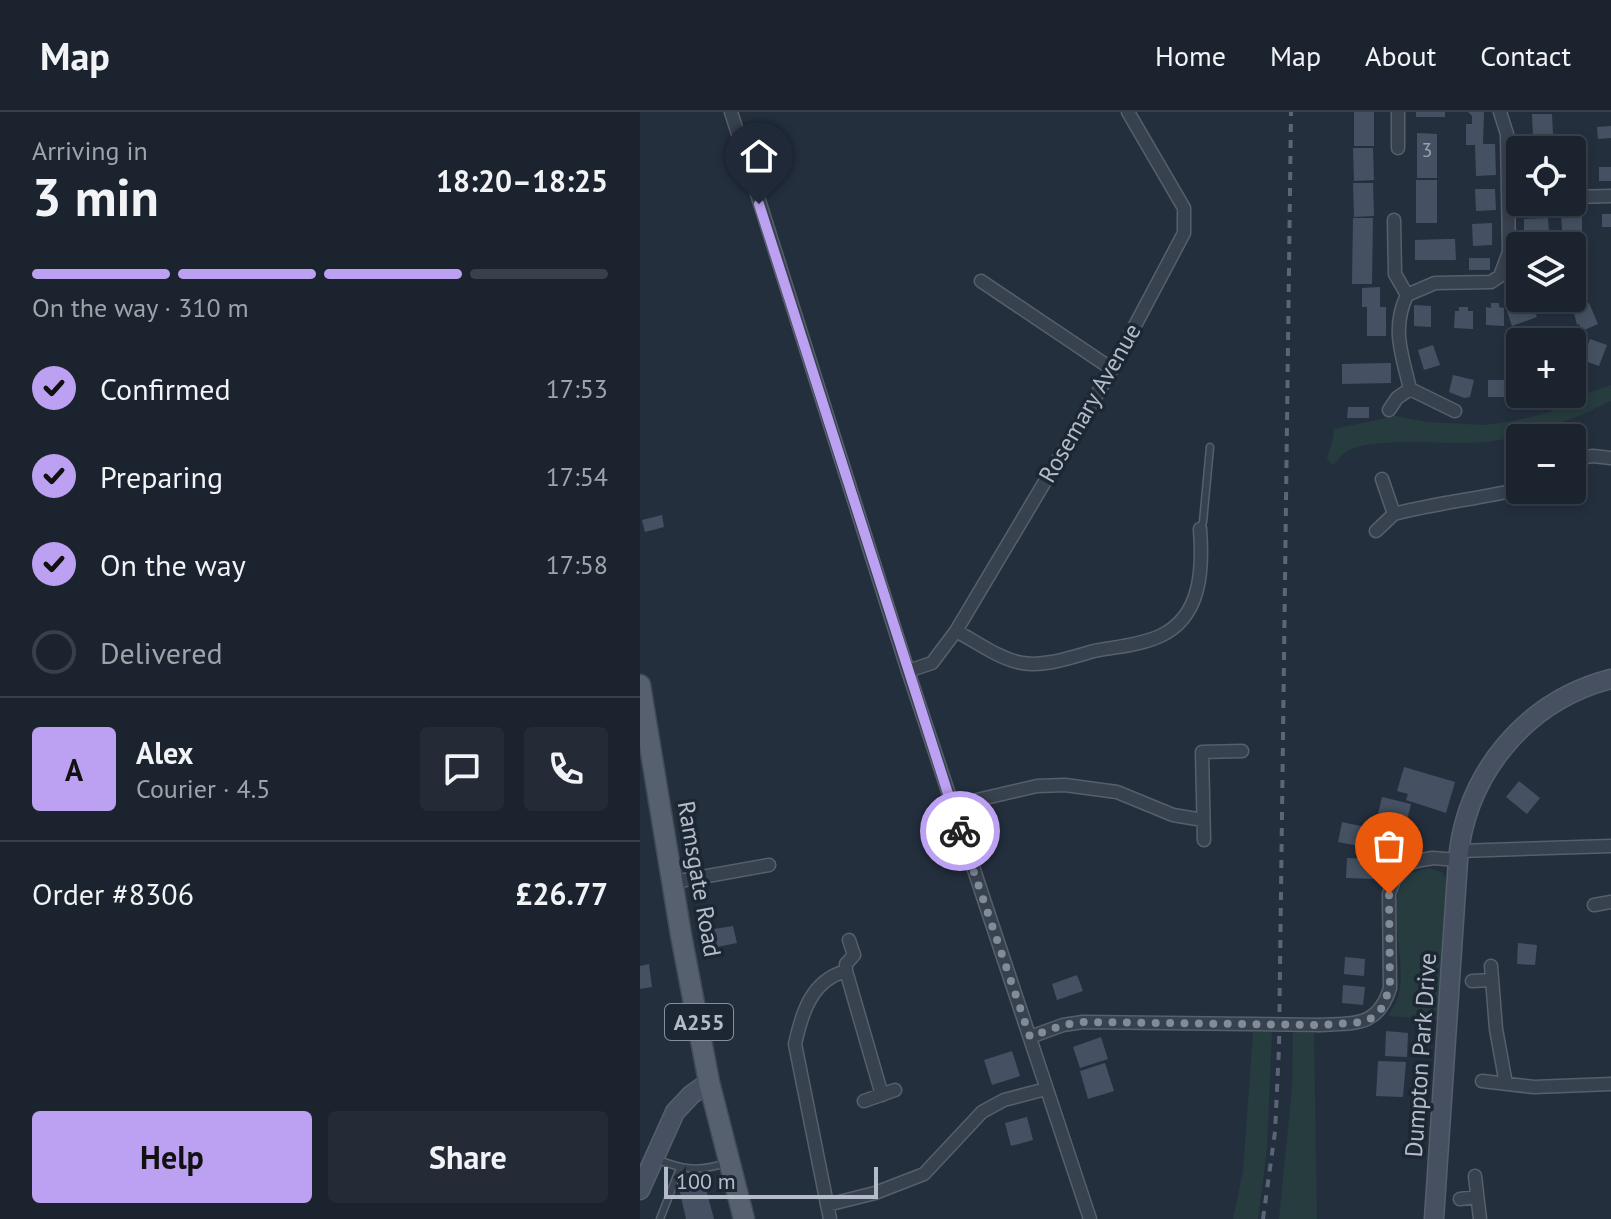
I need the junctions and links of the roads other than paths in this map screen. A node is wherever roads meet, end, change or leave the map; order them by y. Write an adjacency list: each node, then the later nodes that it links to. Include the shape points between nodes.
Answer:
1 (731, 112): 26 (street)
2 (1128, 112): 13 (street, Rosemary Avenue, via 1186,218 1184,233)
3 (1398, 112): 6 (street)
4 (1500, 112): 5 (street)
5 (1507, 136)
6 (1398, 148)
7 (1611, 196): 8 (street)
8 (1586, 197)
9 (1512, 216): 12 (street, via 1509,252 1500,276 1491,282 1435,283)
10 (1394, 220): 12 (street, via 1395,274)
11 (981, 281): 13 (street)
12 (1407, 295): 14 (street, via 1399,313 1398,344)
13 (1112, 369): 25 (street, Rosemary Avenue)
14 (1410, 389): 15 (street); 16 (street)
15 (1389, 410)
16 (1455, 411)
17 (1210, 447): 23 (lane)
18 (1586, 457): 19 (street)
19 (1611, 458)
20 (1382, 479): 22 (street)
21 (1506, 492): 22 (street)
22 (1394, 514): 24 (street)
23 (1200, 529): 25 (street, via 1203,563 1195,598 1187,614 1160,636 1026,664)
24 (1376, 531)
25 (956, 631): 26 (street, Rosemary Avenue, via 932,663)
26 (908, 671): 30 (street)
27 (1611, 679): 34 (street, Dumpton Park Drive, via 1547,708 1503,748 1472,797)
28 (640, 685): 36 (main road, Ramsgate Road / A255)
29 (1242, 751): 31 (street, via 1202,752)
30 (951, 806): 31 (street, via 1037,786 1065,785 1117,792 1173,815); 44 (street)
31 (1203, 820): 32 (street)
32 (1204, 840)
33 (1611, 846): 34 (street)
34 (1459, 855): 44 (street, bridge, via 1424,858 1400,872 1389,894 1390,988 1381,1009 1363,1022 1083,1022); 65 (street, Dumpton Park Drive)
35 (770, 865): 36 (street)
36 (674, 882): 46 (main road, Ramsgate Road / A255)
37 (1611, 902): 38 (street)
38 (1594, 905)
39 (849, 940): 41 (street, via 854,955)
40 (1491, 966): 42 (street)
41 (846, 971): 51 (street); 60 (street, via 830,975 817,988 795,1044)
42 (1491, 980): 43 (street); 47 (street)
43 (1472, 981)
44 (1030, 1037): 49 (street)
45 (1482, 1081): 47 (street)
46 (709, 1082): 53 (street, via 675,1112); 54 (main road, Ramsgate Road / A255)
47 (1506, 1084): 48 (street)
48 (1611, 1084)
49 (1046, 1089): 60 (street, via 982,1112 924,1174); 64 (street)
50 (895, 1090): 51 (street)
51 (882, 1095): 52 (street)
52 (864, 1101)
53 (655, 1158): 55 (lane); 57 (street)
54 (730, 1162): 55 (lane); 62 (main road, Ramsgate Road / A255)
55 (680, 1168): 61 (lane)
56 (1475, 1176): 58 (street)
57 (640, 1190)
58 (1477, 1197): 59 (street); 66 (street)
59 (1460, 1199)
60 (827, 1205): 63 (street)
61 (660, 1219)
62 (744, 1219)
63 (830, 1219)
64 (1090, 1219)
65 (1434, 1219)
66 (1480, 1219)

